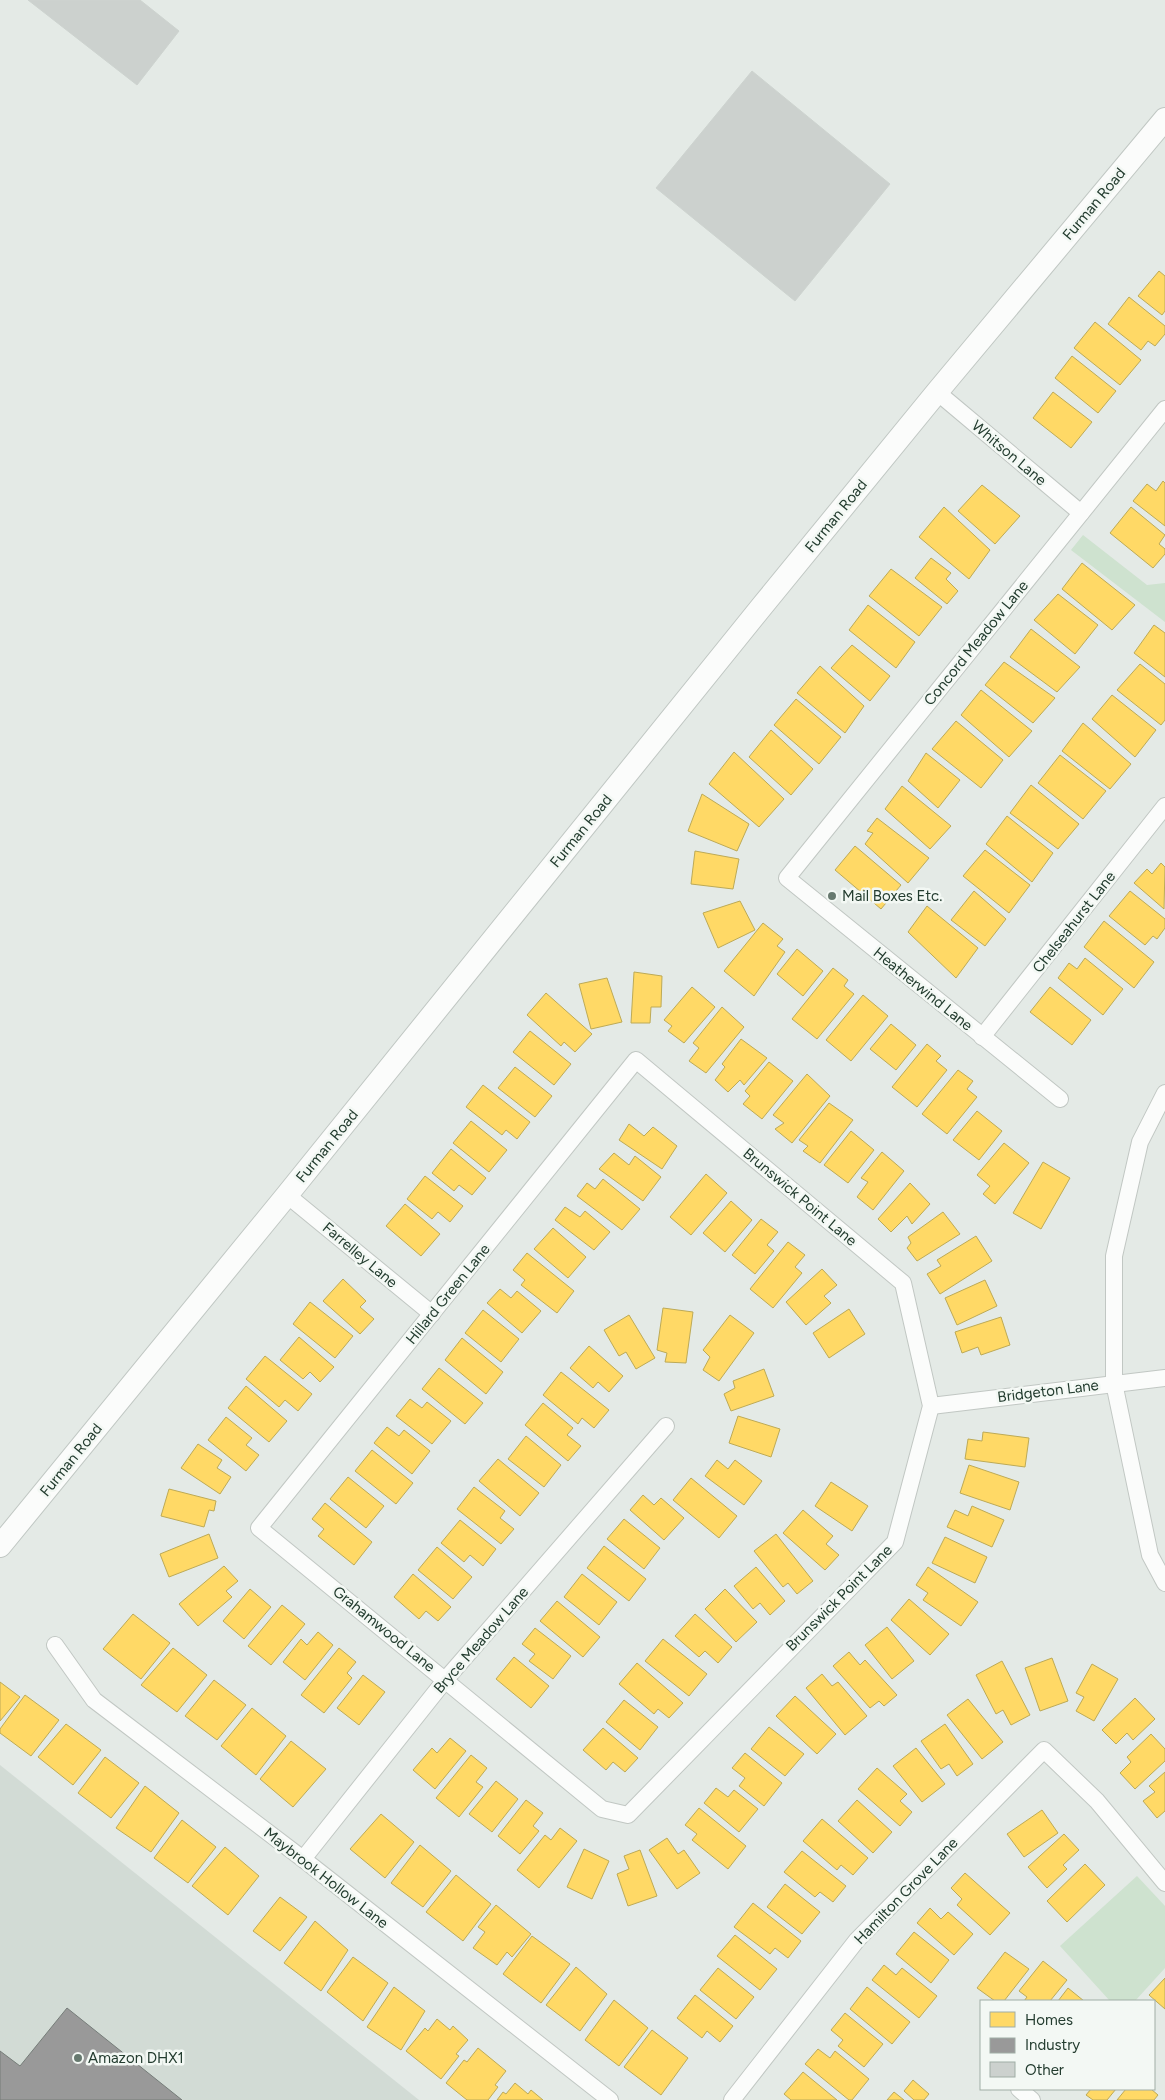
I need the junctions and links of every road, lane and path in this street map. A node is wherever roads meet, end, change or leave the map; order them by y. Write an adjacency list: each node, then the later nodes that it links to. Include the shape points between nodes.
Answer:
1 (1165, 118): 2 (street, Furman Road)
2 (936, 392): 4 (street, Whitson Lane); 11 (street, Furman Road)
3 (1165, 409): 4 (street, Concord Meadow Lane)
4 (1081, 513): 6 (street, Concord Meadow Lane)
5 (1165, 806): 7 (street, Chelseahurst Lane)
6 (787, 878): 7 (street, Heatherwind Lane)
7 (982, 1037): 10 (street, Heatherwind Lane)
8 (636, 1060): 12 (street, Hillard Green Lane); 15 (street, Brunswick Point Lane, via 903,1283)
9 (1165, 1093): 14 (street, via 1140,1142 1114,1256)
10 (1060, 1098)
11 (287, 1195): 12 (street, Farrelley Lane); 18 (street, Furman Road)
12 (432, 1314): 17 (street, Hillard Green Lane)
13 (1165, 1378): 14 (street, Bridgeton Lane)
14 (1114, 1383): 15 (street, Bridgeton Lane); 19 (street, via 1150,1555)
15 (931, 1406): 22 (street, Brunswick Point Lane, via 894,1542)
16 (666, 1426): 21 (street, Bryce Meadow Lane)
17 (259, 1528): 21 (street, Grahamwood Lane)
18 (0, 1546)
19 (1165, 1583)
20 (54, 1646): 23 (street, Maybrook Hollow Lane, via 94,1700)
21 (446, 1679): 22 (street, Grahamwood Lane, via 602,1809); 23 (street, Bryce Meadow Lane)
22 (628, 1815)
23 (303, 1859): 26 (street, Maybrook Hollow Lane)
24 (1165, 1883): 27 (street, Hamilton Grove Lane, via 1097,1801 1044,1750 857,1940)
25 (1020, 2090): 28 (street)
26 (610, 2100)
27 (732, 2100)
28 (1032, 2100)

